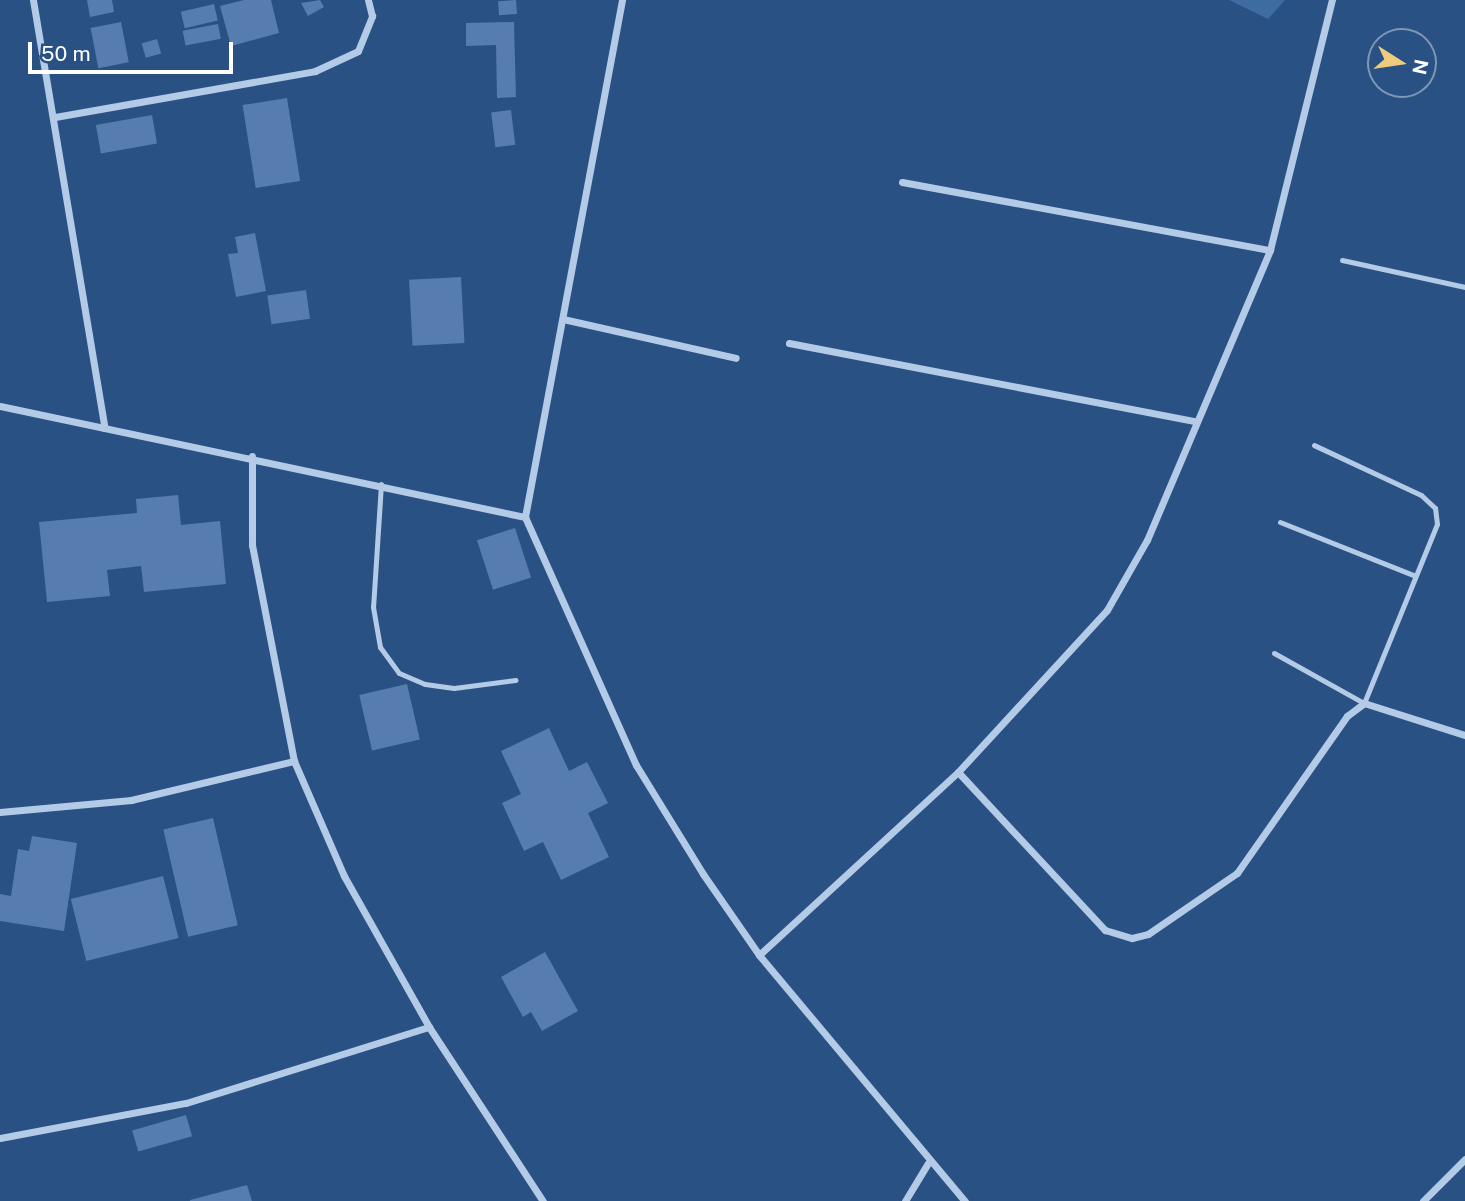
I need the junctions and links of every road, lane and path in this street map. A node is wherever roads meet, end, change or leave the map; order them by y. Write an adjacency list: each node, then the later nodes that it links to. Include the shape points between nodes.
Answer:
1 (33, 0): 5 (street)
2 (368, 0): 5 (street, via 372,16 358,51 315,71)
3 (622, 0): 10 (street)
4 (1332, 0): 7 (street)
5 (55, 117): 15 (street)
6 (902, 182): 7 (street)
7 (1269, 250): 14 (street)
8 (1342, 260): 9 (lane)
9 (1465, 287)
10 (563, 319): 12 (street); 19 (street)
11 (789, 343): 14 (street)
12 (736, 358)
13 (0, 406): 15 (street)
14 (1195, 421): 27 (street, via 1147,540 1107,610)
15 (105, 428): 17 (street)
16 (1314, 445): 21 (lane, via 1421,495 1435,508 1437,524)
17 (253, 456): 18 (street); 26 (street, via 252,545)
18 (380, 484): 19 (street); 23 (lane, via 373,607 380,647 399,673 425,684 454,688)
19 (525, 517): 29 (street, via 636,765)
20 (1280, 522): 21 (lane)
21 (1413, 575): 24 (lane)
22 (1274, 653): 24 (lane)
23 (515, 680)
24 (1364, 704): 25 (street); 27 (street, via 1347,716 1244,866 1148,934 1132,939 1105,930)
25 (1465, 735)
26 (294, 761): 28 (street, via 131,800); 30 (street, via 344,876)
27 (958, 772): 29 (street)
28 (0, 811)
29 (759, 955): 33 (street)
30 (429, 1027): 31 (street, via 187,1103); 34 (street)
31 (0, 1138)
32 (1465, 1159): 37 (street)
33 (928, 1163): 35 (street); 36 (street)
34 (543, 1201)
35 (905, 1201)
36 (965, 1201)
37 (1423, 1201)

